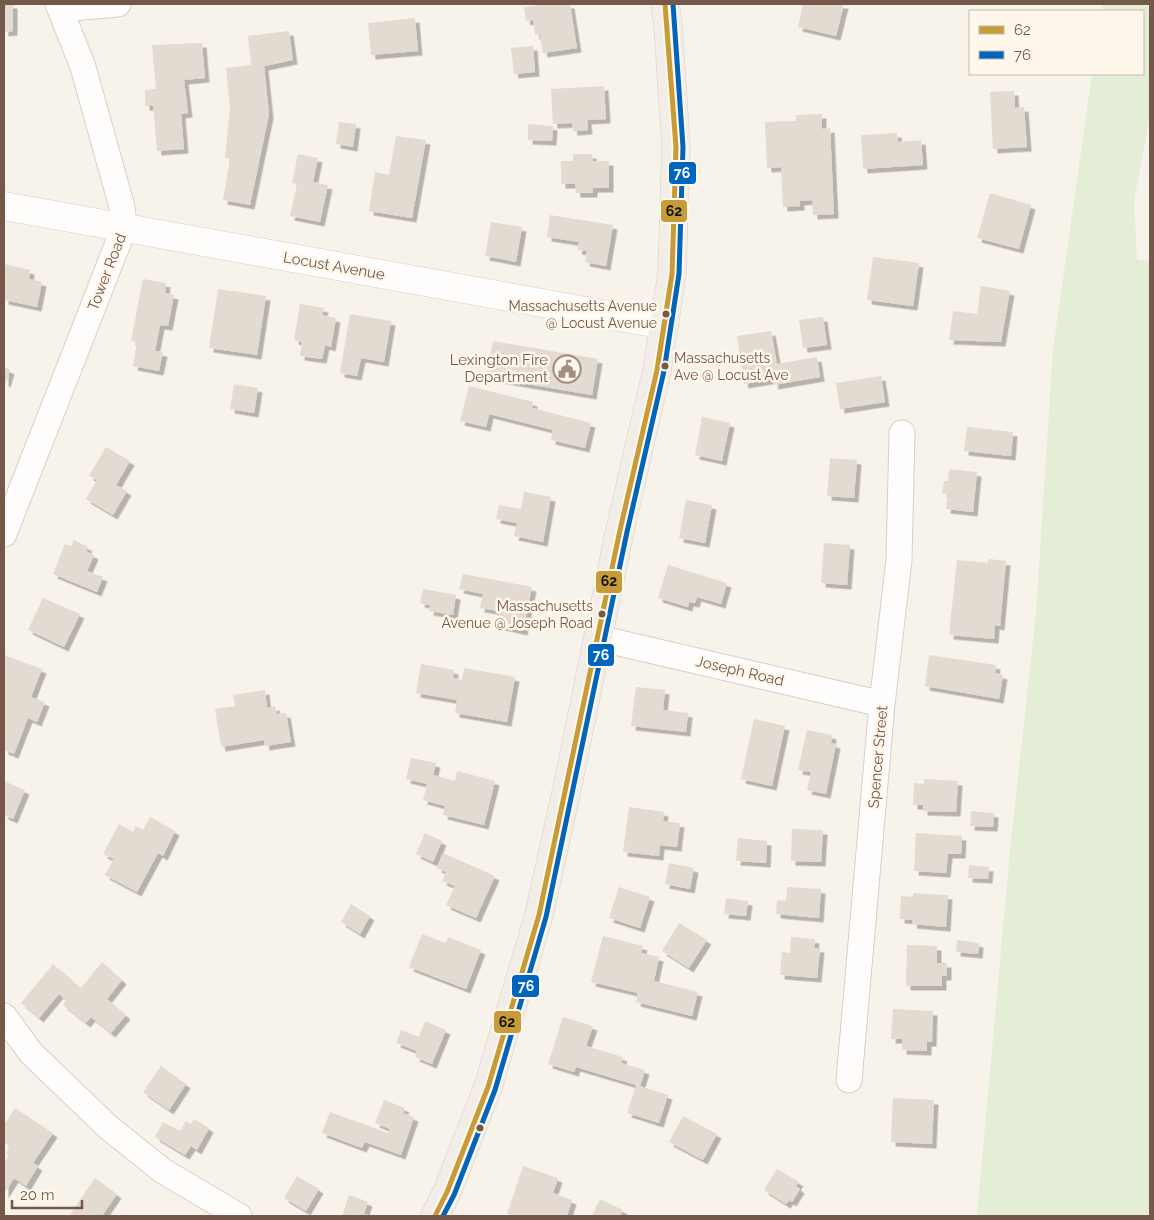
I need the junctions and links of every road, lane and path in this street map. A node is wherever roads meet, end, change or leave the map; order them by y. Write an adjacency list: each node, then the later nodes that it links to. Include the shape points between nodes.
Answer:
1 (118, 4): 3 (street)
2 (665, 4): 6 (main road, via 676,148 672,274)
3 (59, 6): 5 (street, Tower Road, via 83,67 122,207)
4 (4, 206): 5 (street, Locust Avenue)
5 (124, 228): 6 (street, Locust Avenue); 8 (street, Tower Road)
6 (664, 325): 9 (main road, via 658,370)
7 (902, 433): 10 (street, Spencer Street, via 899,560)
8 (4, 534)
9 (598, 638): 10 (street, Joseph Road); 14 (main road, via 539,915 488,1087 448,1192)
10 (882, 704): 12 (street, Spencer Street)
11 (4, 1016): 13 (street, via 30,1053 108,1127 163,1171)
12 (849, 1080)
13 (239, 1216)
14 (435, 1216)

